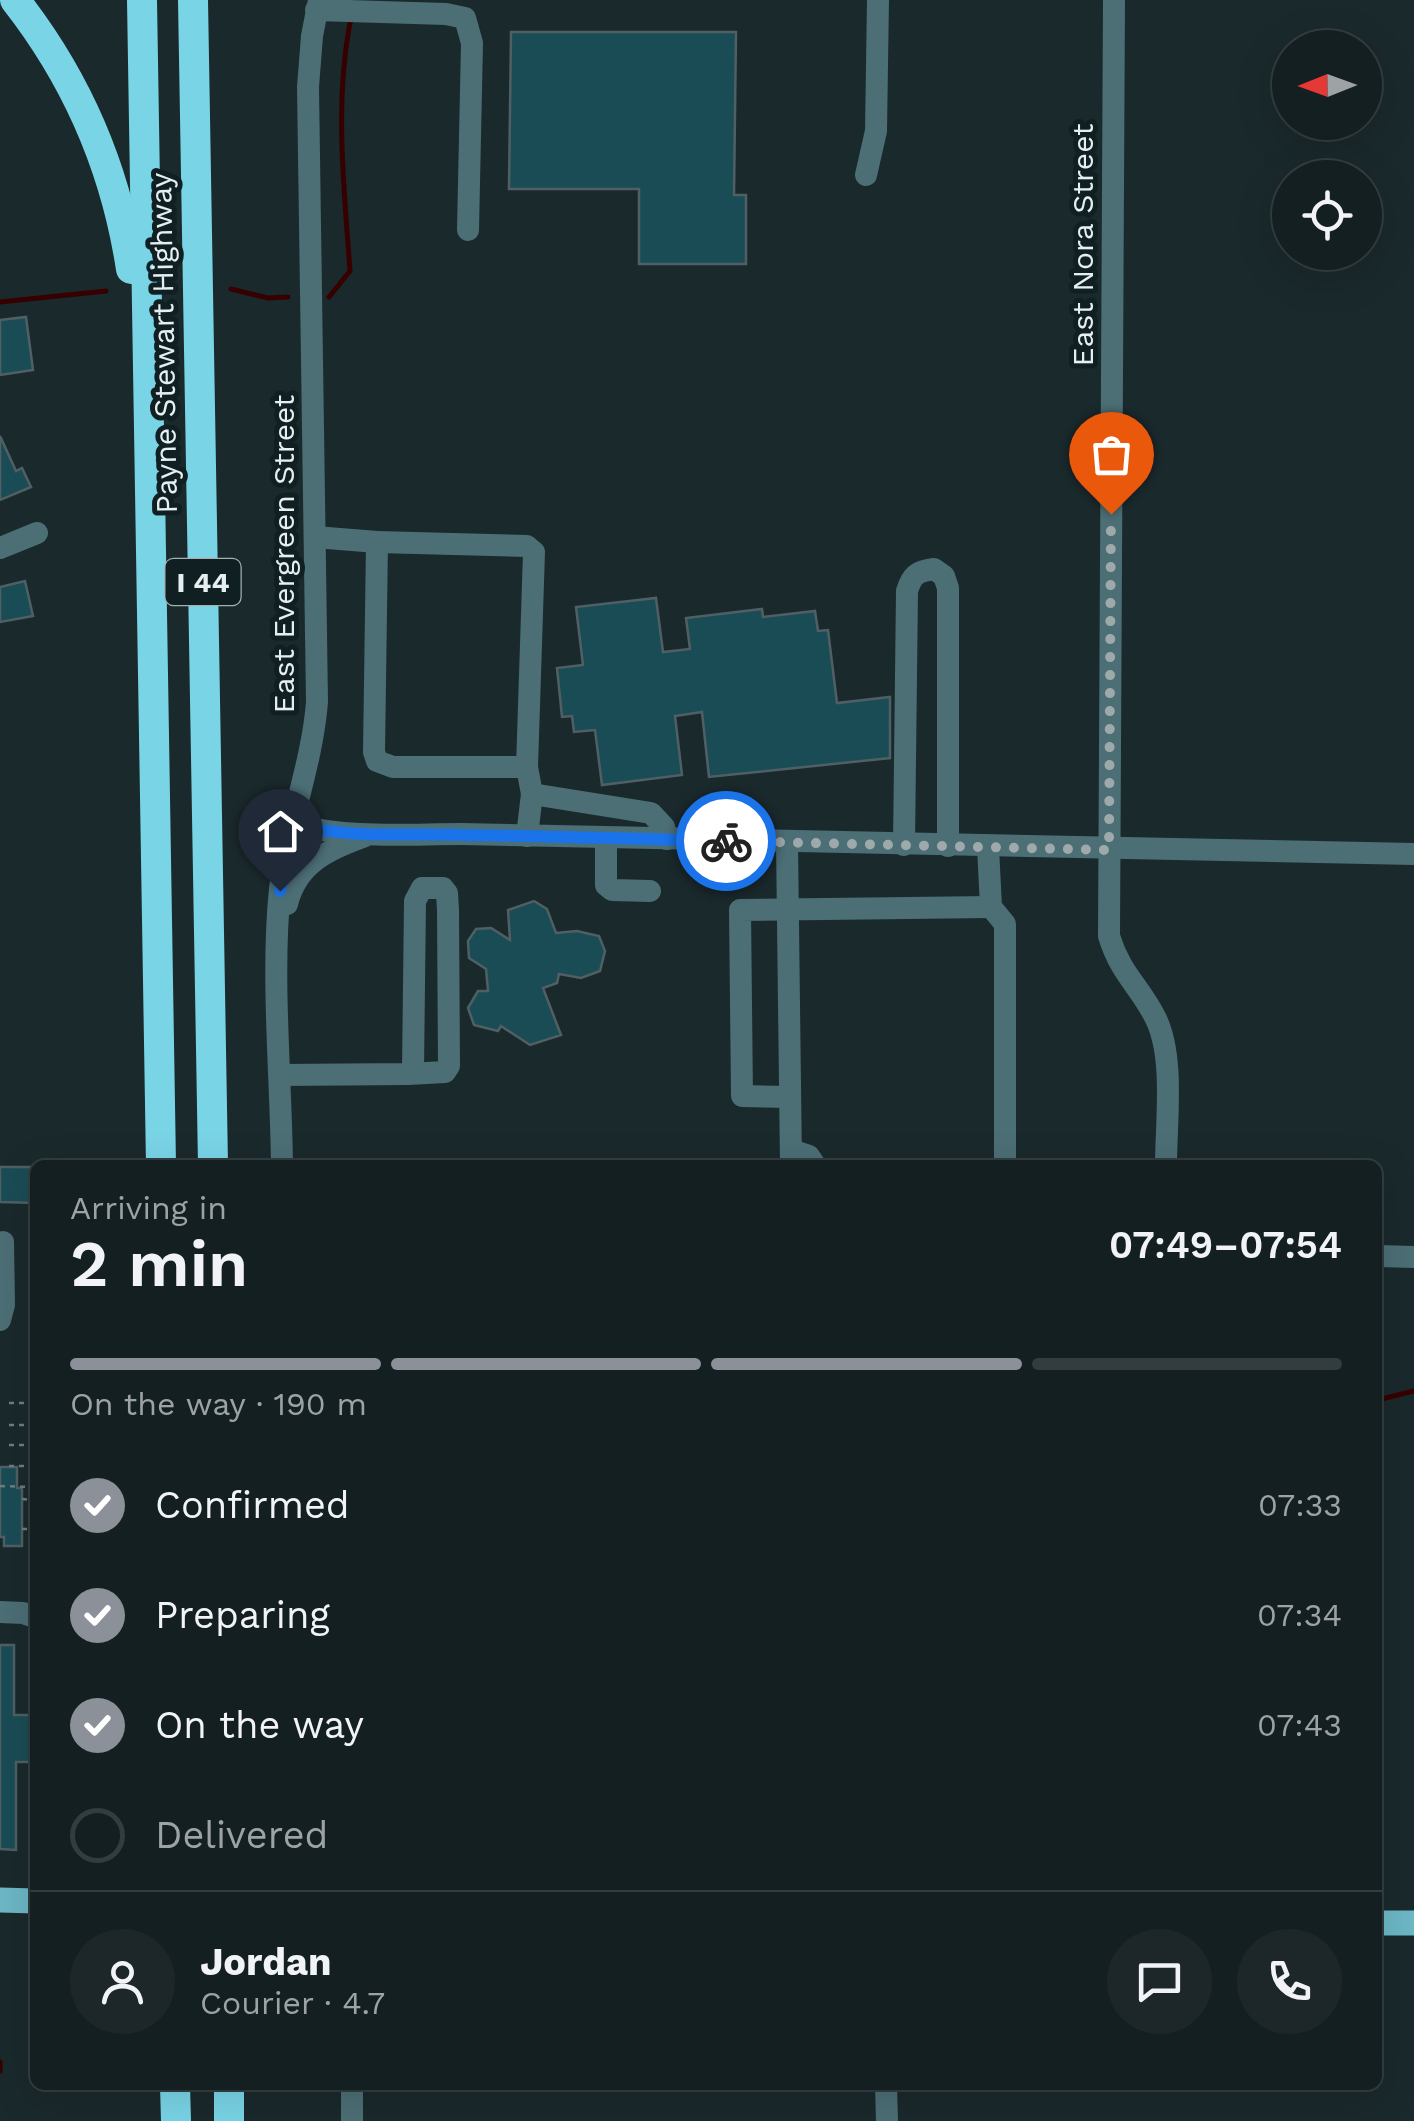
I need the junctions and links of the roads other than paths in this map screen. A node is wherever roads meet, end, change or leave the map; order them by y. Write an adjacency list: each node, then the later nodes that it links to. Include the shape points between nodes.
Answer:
1 (15, 0): 11 (highway, via 76,94 122,215)
2 (142, 0): 11 (highway, Payne Stewart Highway / I 44)
3 (193, 0): 9 (highway, Payne Stewart Highway / I 44)
4 (204, 0): 9 (highway)
5 (878, 0): 8 (street, via 876,131)
6 (1114, 0): 27 (street, East Nora Street)
7 (317, 5): 10 (street, via 446,14 470,25); 13 (street, East Evergreen Street, via 308,76)
8 (866, 175)
9 (196, 178): 38 (highway, Payne Stewart Highway / I 44)
10 (468, 230)
11 (150, 504): 37 (highway, Payne Stewart Highway / I 44)
12 (37, 532): 15 (street)
13 (315, 538): 14 (street); 18 (street, East Evergreen Street, via 317,702)
14 (377, 542): 16 (street, via 377,762); 16 (street, via 527,546 534,552)
15 (0, 548)
16 (528, 767): 17 (street)
17 (532, 794): 20 (street); 22 (street, via 651,813)
18 (293, 824): 19 (street); 32 (street, East Evergreen Street)
19 (367, 836): 20 (street); 32 (street, via 320,855 304,870 291,888)
20 (527, 836): 21 (street)
21 (606, 838): 22 (street); 29 (street, via 606,885)
22 (667, 840): 23 (street)
23 (787, 842): 24 (street); 31 (street)
24 (904, 845): 25 (street); 25 (street, via 907,591 912,577 934,569 948,588)
25 (948, 846): 26 (street)
26 (988, 847): 27 (street); 30 (street)
27 (1109, 850): 28 (street); 41 (street, East Nora Street, via 1109,936 1116,960 1162,1035)
28 (1414, 854)
29 (650, 891)
30 (991, 907): 31 (street); 40 (street, via 1006,924)
31 (788, 910): 35 (street); 35 (street, via 740,910 740,1003 742,1096)
32 (278, 942): 34 (street, East Evergreen Street)
33 (408, 1074): 33 (street, via 414,1063 414,900 422,888 443,888 449,1066 438,1074); 34 (street)
34 (280, 1075): 39 (street, East Evergreen Street)
35 (790, 1097): 36 (street)
36 (791, 1158)
37 (161, 1160)
38 (213, 1160)
39 (282, 1160)
40 (1005, 1160)
41 (1166, 1160)
42 (3, 1242): 45 (street)
43 (1382, 1256): 44 (street)
44 (1414, 1257)
45 (0, 1320)
46 (0, 1612): 47 (street)
47 (30, 1616)
48 (0, 1900): 49 (main road)
49 (30, 1900)
50 (1382, 1922): 51 (main road)
51 (1414, 1923)
52 (175, 2090): 56 (highway)
53 (229, 2090): 57 (highway)
54 (352, 2090): 58 (street)
55 (886, 2090): 59 (street)
56 (176, 2121)
57 (229, 2121)
58 (352, 2121)
59 (887, 2121)

